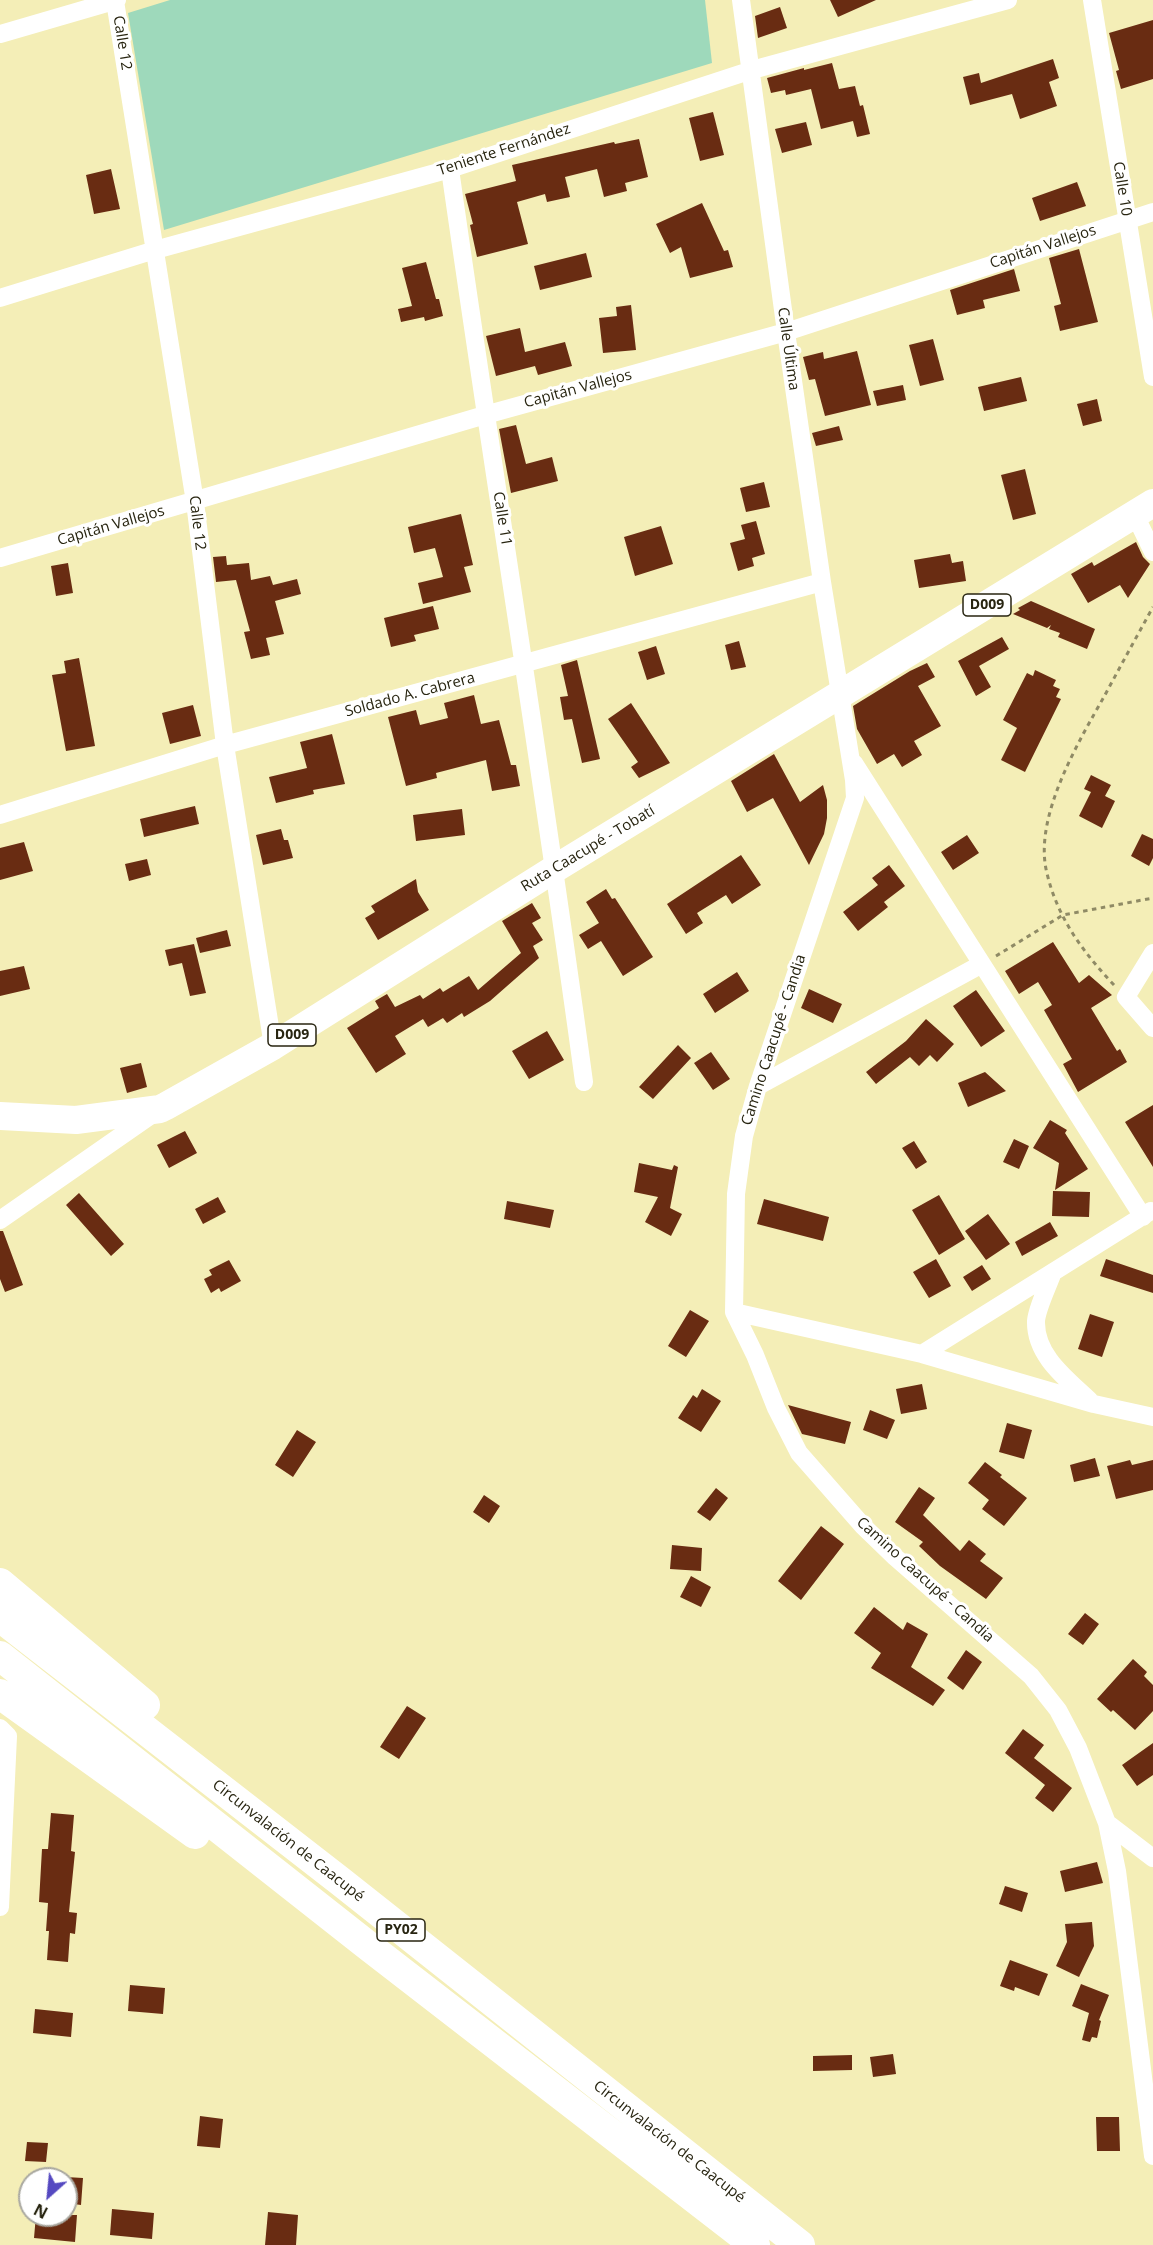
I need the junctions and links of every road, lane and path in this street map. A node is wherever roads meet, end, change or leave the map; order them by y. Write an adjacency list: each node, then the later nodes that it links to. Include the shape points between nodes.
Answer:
1 (116, 0): 5 (street); 10 (street, Calle 12)
2 (741, 0): 6 (street, Calle Última)
3 (1008, 0): 6 (street, Teniente Fernández)
4 (1092, 0): 9 (street, Calle 10)
5 (0, 34)
6 (752, 70): 7 (street, Teniente Fernández); 12 (street, Calle Última)
7 (450, 168): 10 (street, Teniente Fernández); 14 (street, Calle 11)
8 (1153, 212): 9 (street, Capitán Vallejos)
9 (1127, 219): 12 (street, Capitán Vallejos); 13 (street, Calle 10)
10 (154, 250): 11 (street, Teniente Fernández); 15 (street, Calle 12)
11 (0, 298)
12 (786, 332): 14 (street, Capitán Vallejos); 19 (street, Calle Última)
13 (1153, 377)
14 (485, 415): 15 (street, Capitán Vallejos); 21 (street, Calle 11)
15 (195, 502): 18 (street, Capitán Vallejos); 23 (street, Calle 12)
16 (1144, 508): 17 (street); 22 (main road, Ruta Caacupé - Tobatí / D009)
17 (1153, 552)
18 (0, 558)
19 (822, 582): 21 (street, Soldado A. Cabrera); 22 (street, Calle Última)
20 (1153, 607): 28 (path, via 1067,766 1052,807 1046,867)
21 (525, 664): 23 (street, Soldado A. Cabrera); 26 (street, Calle 11)
22 (840, 697): 24 (street, Camino Caacupé - Candia); 26 (main road, Ruta Caacupé - Tobatí / D009)
23 (225, 746): 25 (street, Soldado A. Cabrera); 33 (street, Calle 12)
24 (849, 755): 30 (street); 35 (street, Camino Caacupé - Candia, via 855,798)
25 (0, 815)
26 (556, 868): 33 (main road, Ruta Caacupé - Tobatí / D009); 34 (street, Calle 11)
27 (1153, 898): 28 (path)
28 (1063, 915): 30 (path); 31 (path, via 1075,939)
29 (1153, 952): 31 (street)
30 (982, 964): 35 (street); 38 (street)
31 (1126, 997): 32 (street)
32 (1153, 1028)
33 (273, 1046): 36 (main road, Ruta Caacupé - Tobatí / D009)
34 (584, 1082)
35 (758, 1086): 41 (street, Camino Caacupé - Candia, via 744,1136 736,1194)
36 (166, 1106): 37 (main road, Ruta Caacupé - Tobatí / D009, via 76,1120); 39 (street)
37 (0, 1116)
38 (1148, 1213): 40 (street)
39 (0, 1220)
40 (1053, 1272): 42 (street); 43 (street, via 1036,1320 1039,1343 1053,1367)
41 (734, 1312): 42 (street); 51 (street, Camino Caacupé - Candia, via 799,1453 887,1549 1031,1676 1058,1710 1078,1748)
42 (922, 1354): 43 (street)
43 (1094, 1404): 44 (street)
44 (1153, 1417)
45 (0, 1583): 53 (highway, via 266,1808 324,1859)
46 (0, 1617): 53 (highway, Circunvalación de Caacupé / PY02)
47 (0, 1656): 54 (highway, Circunvalación de Caacupé / PY02)
48 (0, 1694): 54 (highway, via 272,1889)
49 (0, 1728): 50 (street, via 8,1736)
50 (4, 1754): 55 (street)
51 (1107, 1823): 52 (street); 56 (street, Camino Caacupé - Candia, via 1117,1871)
52 (1153, 1858)
53 (340, 1881): 58 (highway, Circunvalación de Caacupé / PY02)
54 (319, 1906): 57 (highway, Circunvalación de Caacupé / PY02)
55 (0, 1907)
56 (1153, 2156)
57 (755, 2245)
58 (800, 2245)

